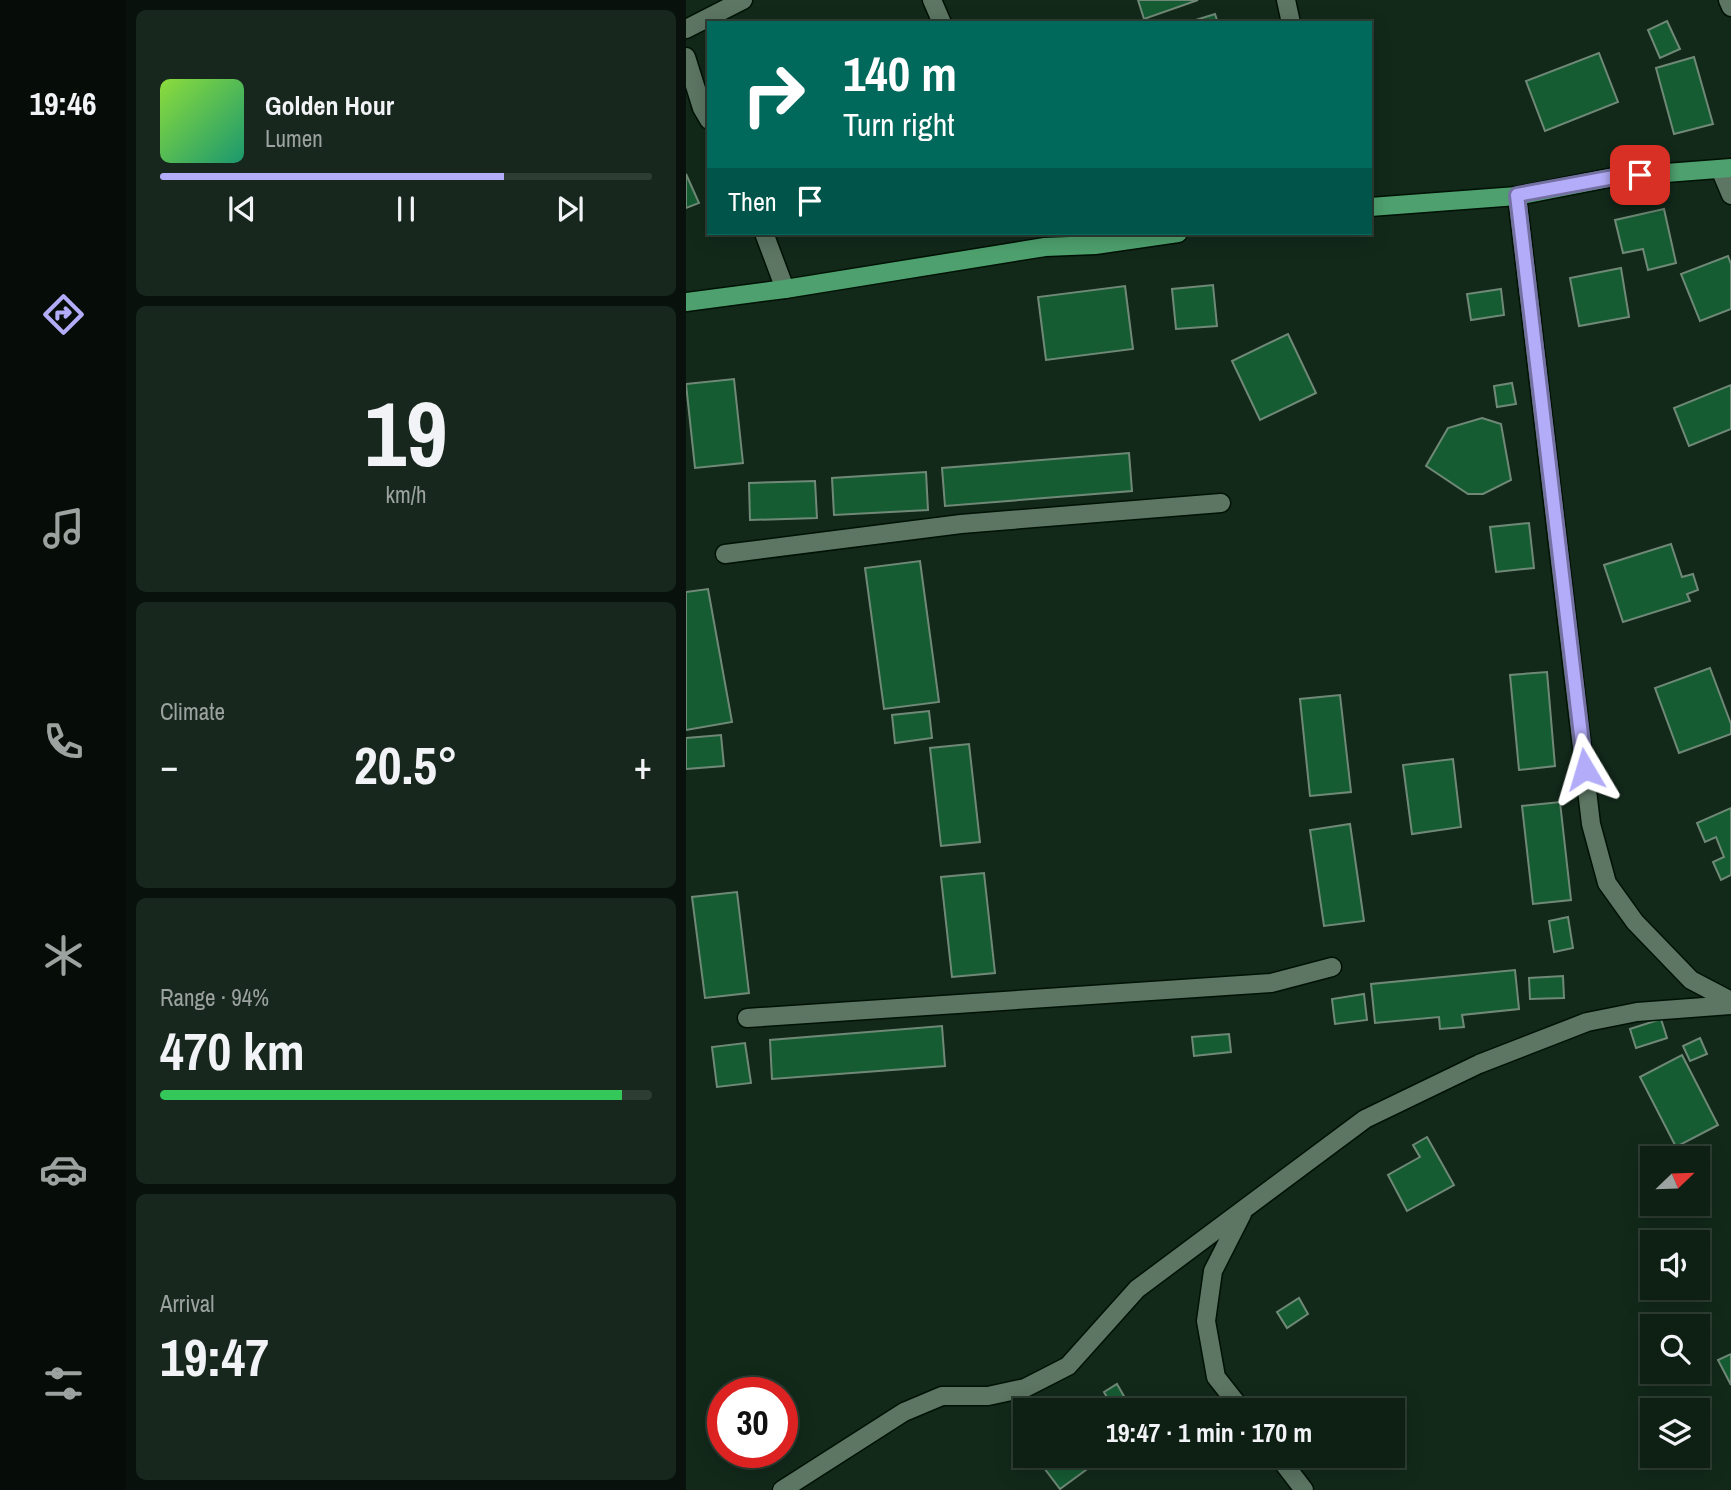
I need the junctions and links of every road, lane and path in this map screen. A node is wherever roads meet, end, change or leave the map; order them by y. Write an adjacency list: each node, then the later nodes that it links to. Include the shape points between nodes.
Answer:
1 (743, 0): 8 (street)
2 (933, 0): 6 (street)
3 (1286, 0): 7 (street)
4 (1728, 0): 5 (street)
5 (1731, 8)
6 (941, 21)
7 (1291, 21)
8 (686, 29)
9 (686, 57): 10 (street)
10 (707, 117)
11 (1725, 168): 12 (main road, via 1614,177); 13 (street)
12 (1517, 195): 14 (main road); 23 (street, via 1591,824 1607,883 1635,922 1691,980)
13 (1731, 195)
14 (1372, 207)
15 (765, 235): 18 (street)
16 (1164, 235): 17 (main road, via 1096,245)
17 (1043, 240): 18 (main road)
18 (785, 289): 19 (main road)
19 (686, 302)
20 (1221, 503): 21 (street, via 961,524)
21 (725, 554)
22 (1332, 967): 24 (street, via 1271,983)
23 (1731, 1003): 25 (street, via 1587,1022 1479,1064 1365,1119)
24 (747, 1018)
25 (1244, 1210): 26 (street, via 1213,1271 1206,1321 1216,1377); 28 (street, via 1137,1289 1068,1366 1025,1388 988,1396 942,1396 904,1412)
26 (1233, 1398)
27 (1287, 1468): 29 (street)
28 (782, 1490)
29 (1304, 1490)

